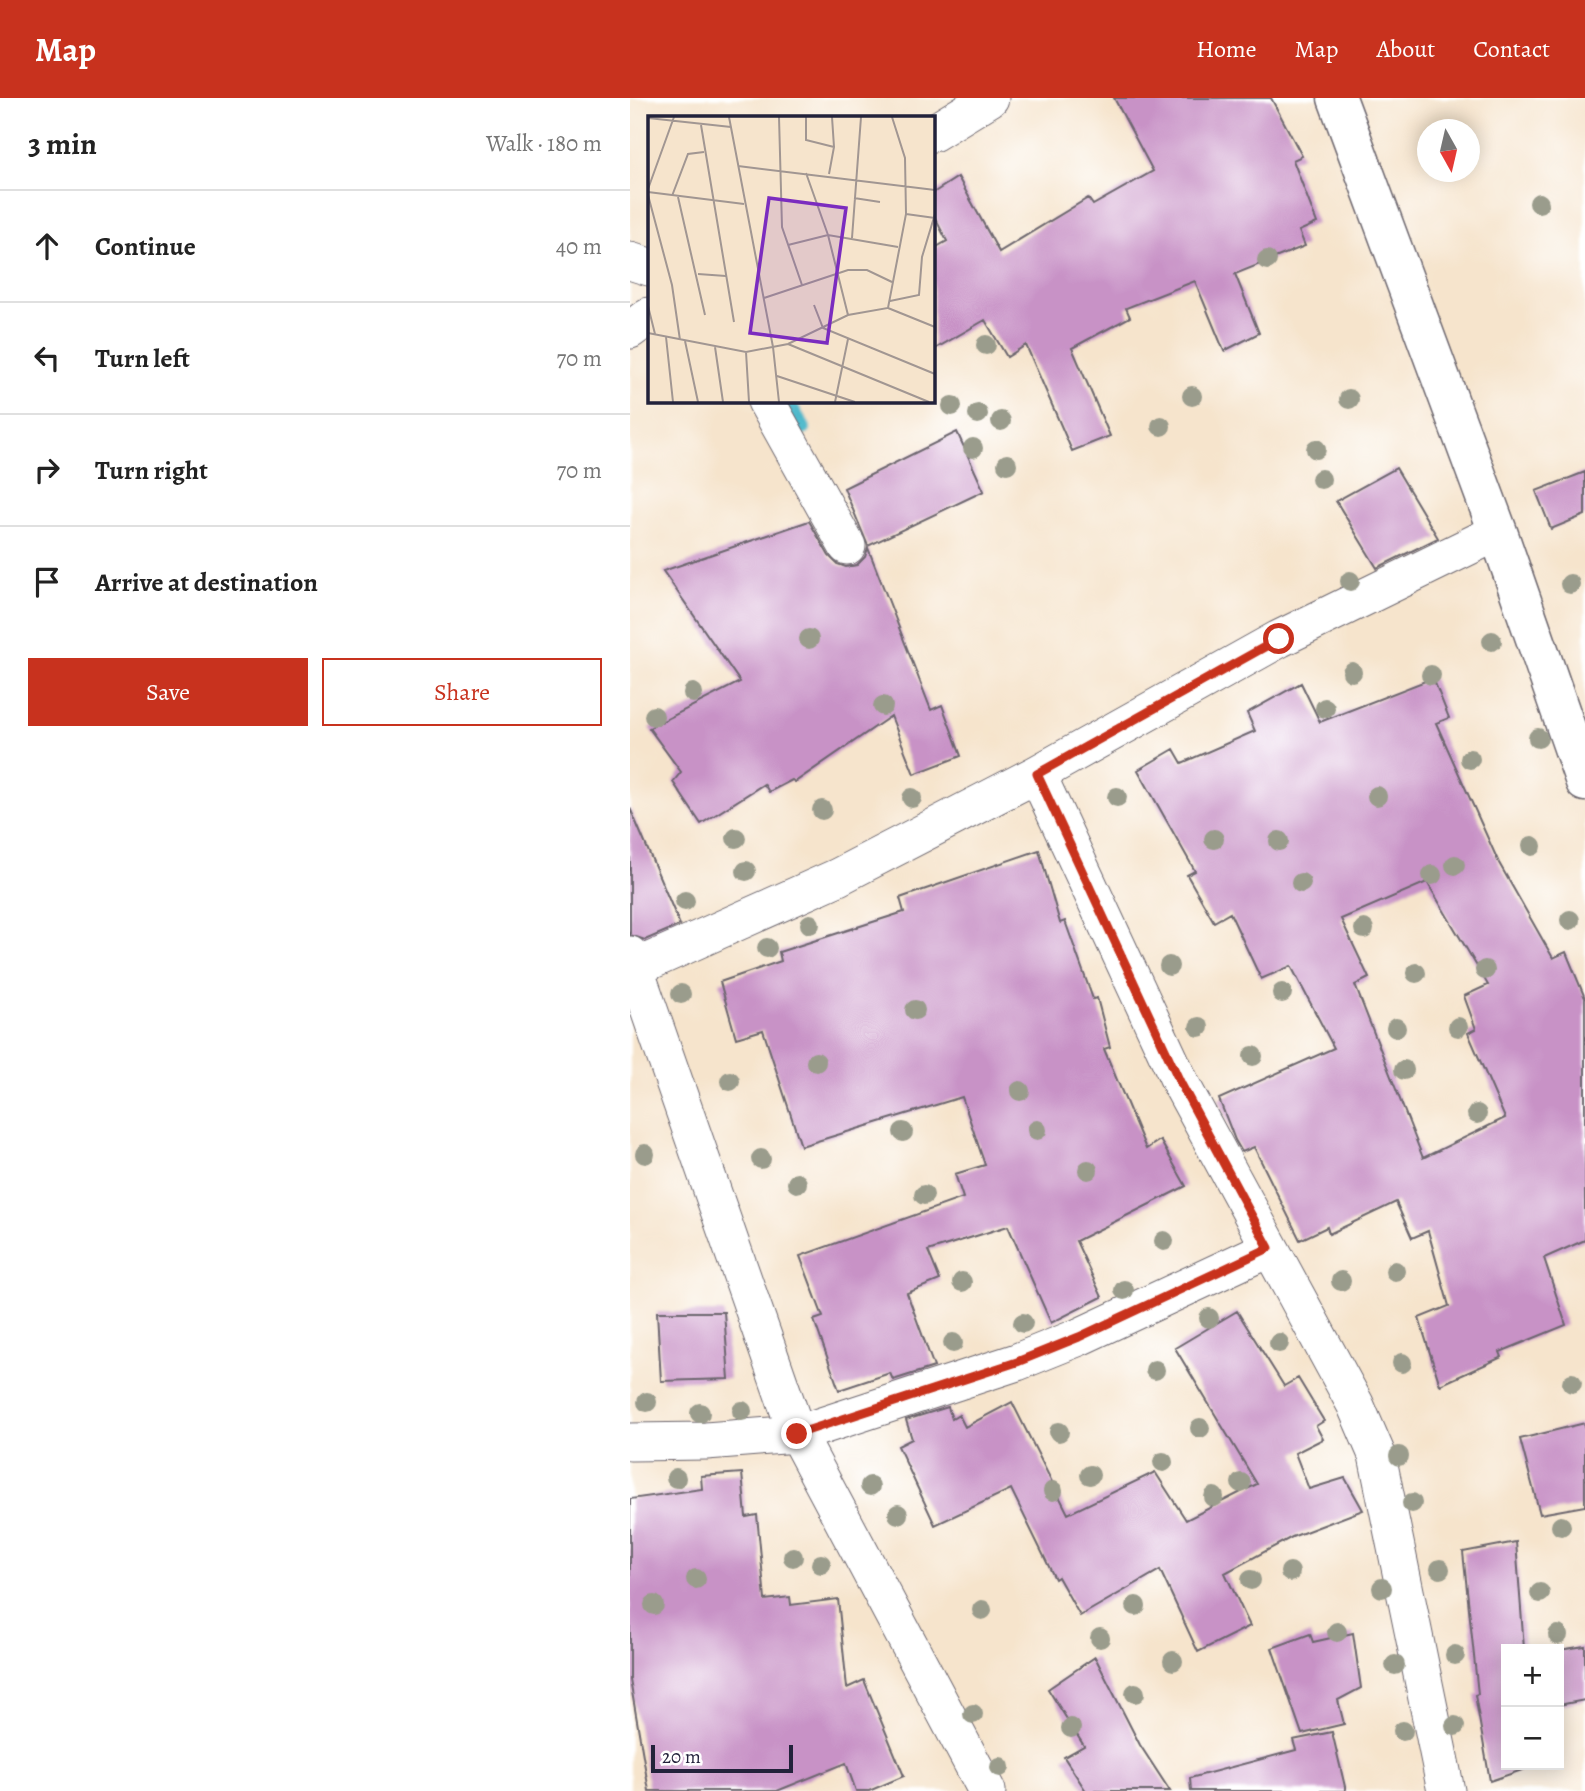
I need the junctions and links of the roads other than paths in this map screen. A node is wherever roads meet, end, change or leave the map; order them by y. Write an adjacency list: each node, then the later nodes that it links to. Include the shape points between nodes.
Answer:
1 (990, 98): 3 (street)
2 (1337, 98): 9 (main road)
3 (934, 133)
4 (630, 261): 5 (street)
5 (648, 267)
6 (648, 317): 7 (street)
7 (630, 330)
8 (767, 402): 10 (street)
9 (1498, 532): 11 (street, via 1279,639); 12 (main road)
10 (847, 546)
11 (1037, 774): 13 (street, via 838,877); 14 (street, via 1181,1084)
12 (1585, 782)
13 (632, 964): 15 (street)
14 (1269, 1248): 15 (street, via 1017,1362); 18 (street, via 1355,1404 1377,1455)
15 (797, 1434): 16 (street); 17 (street)
16 (630, 1442)
17 (987, 1791)
18 (1446, 1791)

